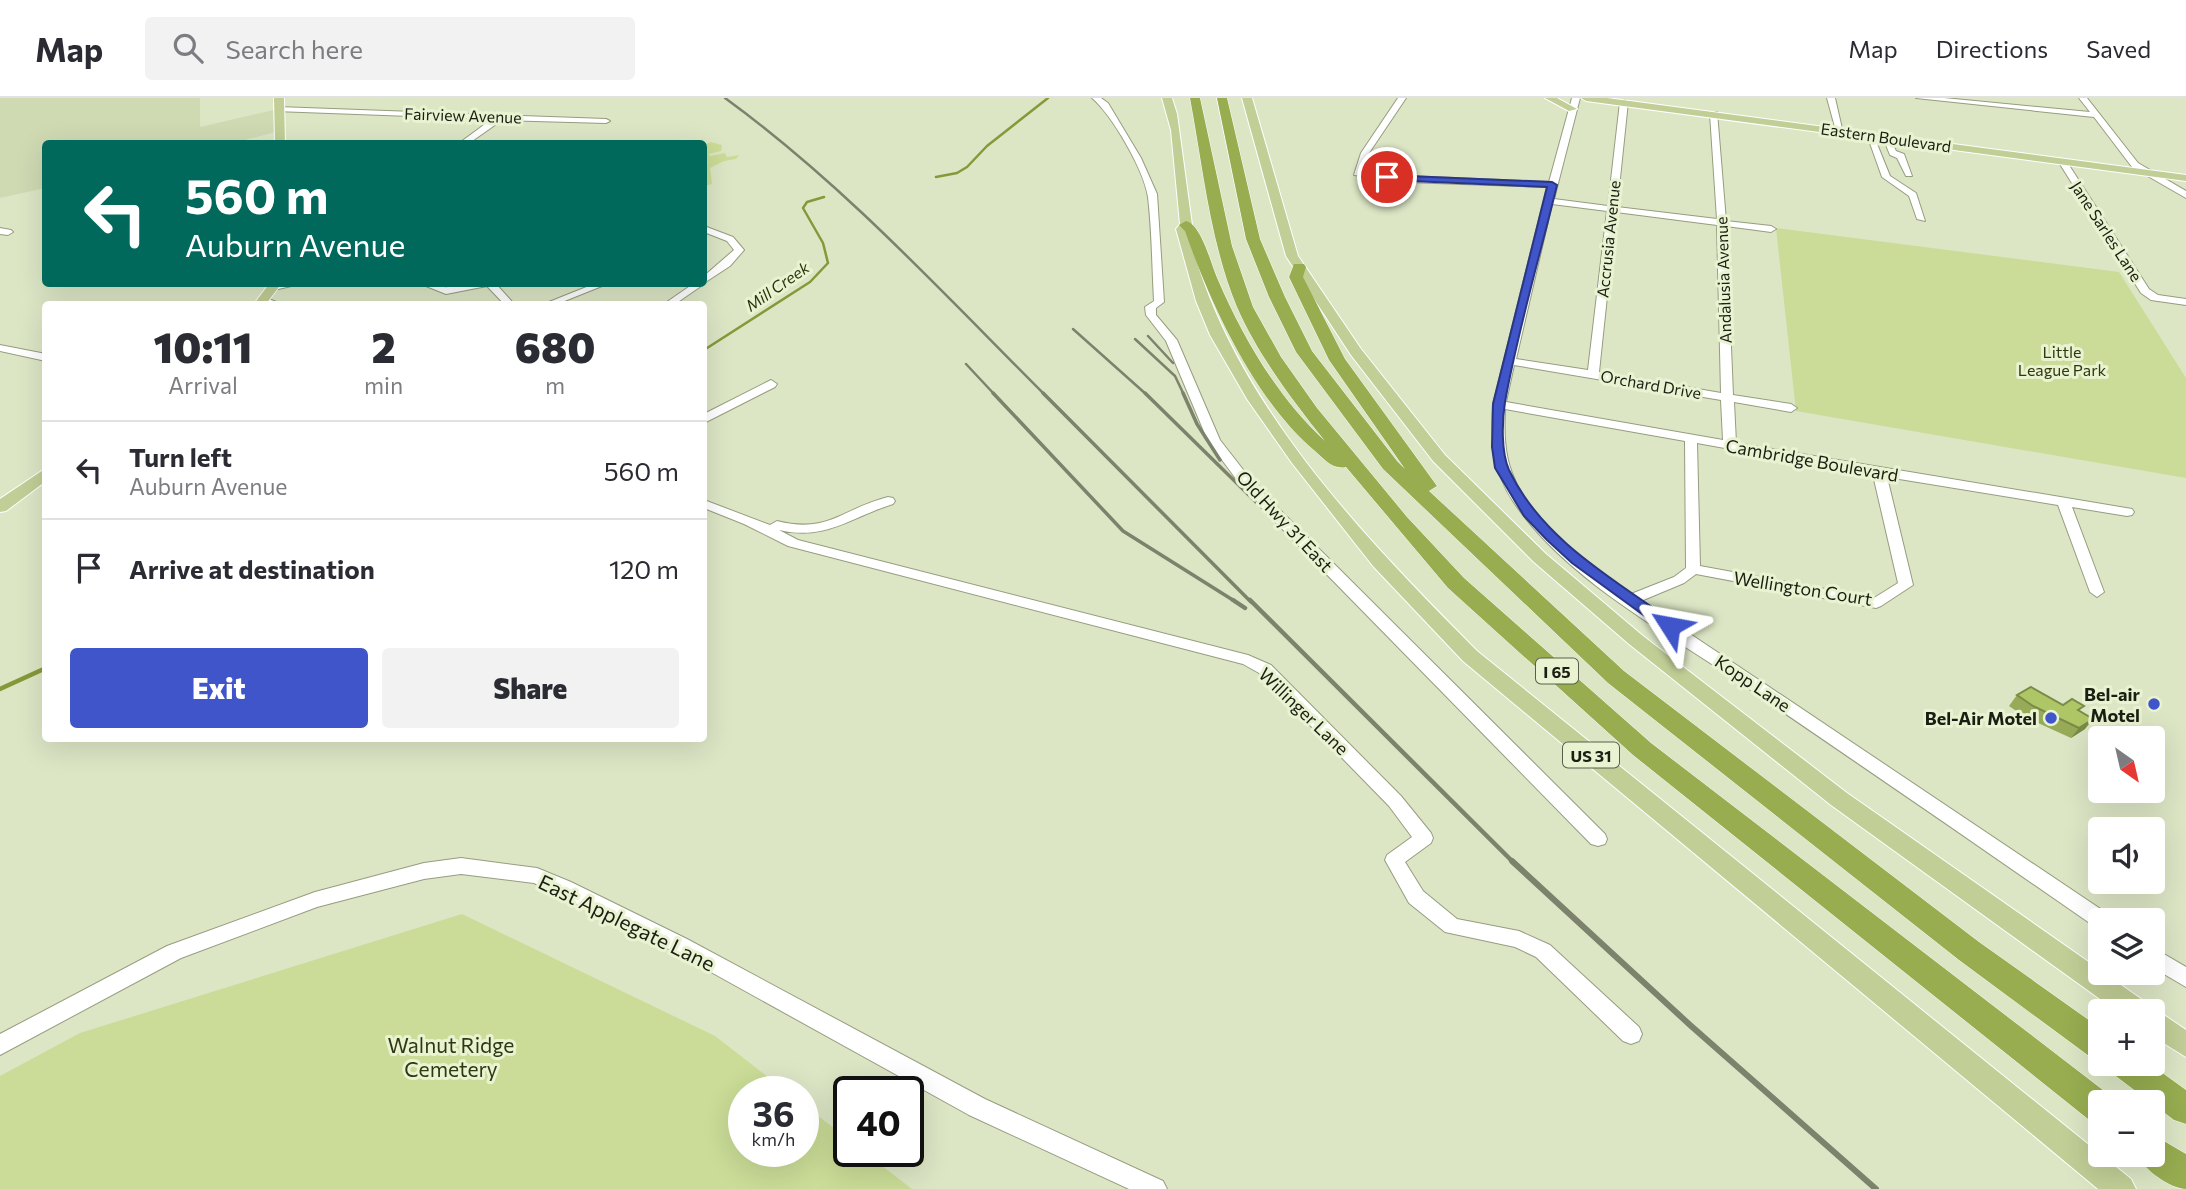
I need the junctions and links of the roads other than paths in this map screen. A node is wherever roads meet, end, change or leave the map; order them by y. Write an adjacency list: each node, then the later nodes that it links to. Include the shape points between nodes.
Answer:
1 (1096, 98): 72 (street, Old Hwy 31 East, via 1123,132 1152,194 1159,302 1150,307 1151,315 1171,341 1214,441 1250,488)
2 (1167, 98): 34 (main road, US 31, via 1181,158)
3 (1195, 98): 61 (highway, I 65, via 1225,246 1245,307 1281,368)
4 (1222, 98): 68 (highway, I 65, via 1253,239 1304,352 1390,465)
5 (1247, 98): 37 (main road)
6 (1402, 98): 28 (street, via 1357,173)
7 (1550, 98): 13 (main road)
8 (1586, 98): 12 (main road, Eastern Boulevard)
9 (1831, 98): 19 (street)
10 (1920, 98): 16 (street)
11 (2083, 98): 16 (street)
12 (1625, 102): 15 (main road, Eastern Boulevard); 31 (street, Accrusia Avenue)
13 (1574, 103): 28 (street, Kopp Lane)
14 (279, 104): 17 (street, Fairview Avenue); 22 (main road)
15 (1714, 114): 19 (main road, Eastern Boulevard); 33 (street, Andalusia Avenue)
16 (2096, 115): 25 (street)
17 (500, 117): 18 (street, Fairview Avenue); 23 (street)
18 (606, 121)
19 (1840, 131): 20 (main road, Eastern Boulevard)
20 (1869, 134): 21 (main road, Eastern Boulevard); 32 (street, via 1886,177 1913,195)
21 (1885, 137): 24 (main road, Eastern Boulevard); 26 (street)
22 (280, 140)
23 (468, 140)
24 (2062, 161): 25 (main road, Eastern Boulevard); 47 (street, Jane Sarles Lane, via 2145,291 2155,298)
25 (2143, 172): 27 (main road, Eastern Boulevard); 29 (street)
26 (1909, 174)
27 (2186, 178)
28 (1552, 185): 30 (street, Kopp Lane)
29 (2186, 195)
30 (1549, 201): 31 (street); 50 (street, Kopp Lane)
31 (1611, 209): 33 (street); 51 (street, Accrusia Avenue)
32 (1922, 219)
33 (1720, 223): 35 (street); 53 (street, Andalusia Avenue)
34 (1186, 225): 61 (highway, via 1234,330 1269,385 1320,449); 88 (main road, US 31, via 1182,229 1187,254 1202,301 1230,361 1271,427 1406,591 1470,656)
35 (1771, 229)
36 (707, 230): 38 (street, via 730,239 739,250)
37 (1299, 267): 68 (highway, via 1296,277 1337,360); 76 (main road, via 1356,352 1438,458 1541,558 1636,640 1839,799)
38 (707, 277)
39 (435, 287): 40 (street, via 446,291)
40 (467, 287)
41 (494, 287): 44 (street)
42 (594, 287): 45 (street)
43 (693, 287): 46 (street)
44 (506, 301)
45 (558, 301)
46 (673, 301)
47 (2186, 302)
48 (0, 348): 49 (street)
49 (42, 357)
50 (1510, 361): 51 (street, Orchard Drive); 54 (street, Kopp Lane)
51 (1593, 375): 53 (street, Orchard Drive)
52 (771, 384): 56 (street)
53 (1726, 397): 55 (street, Orchard Drive); 58 (street, Andalusia Avenue)
54 (1499, 404): 57 (street, Cambridge Boulevard); 71 (street, Kopp Lane, via 1498,447 1511,488 1552,537)
55 (1791, 408)
56 (707, 417)
57 (1691, 439): 58 (street, Cambridge Boulevard); 69 (street)
58 (1730, 445): 59 (street, Cambridge Boulevard)
59 (1879, 472): 63 (street, Cambridge Boulevard); 69 (street, Wellington Court, via 1906,585 1876,603)
60 (42, 476): 65 (main road)
61 (1364, 479): 83 (highway, I 65, via 1456,583 1642,749)
62 (888, 501): 67 (street, via 819,531 794,531)
63 (2063, 501): 66 (street, Cambridge Boulevard); 70 (street)
64 (707, 505): 67 (street, Willinger Lane)
65 (0, 507)
66 (2127, 512)
67 (747, 518): 78 (street, Willinger Lane, via 793,542 1248,660 1265,669 1395,801 1424,838 1394,860 1416,897 1452,926 1519,939 1543,951)
68 (1460, 531): 79 (highway, I 65, via 1616,677)
69 (1693, 569): 71 (street, via 1679,580)
70 (2097, 592)
71 (1630, 600): 73 (street, Kopp Lane)
72 (1598, 839)
73 (2088, 911)
74 (2165, 964): 75 (street)
75 (2186, 978)
76 (2120, 999)
77 (2165, 1030): 81 (main road)
78 (1631, 1034)
79 (2088, 1037)
80 (0, 1045): 87 (street, East Applegate Lane, via 174,952 315,900 424,871 461,866 537,876 564,888 680,945 977,1107)
81 (2186, 1045)
82 (2141, 1076): 84 (highway)
83 (2088, 1099)
84 (2186, 1109)
85 (2165, 1160): 86 (highway)
86 (2186, 1175)
87 (1155, 1189)
88 (2121, 1189)

